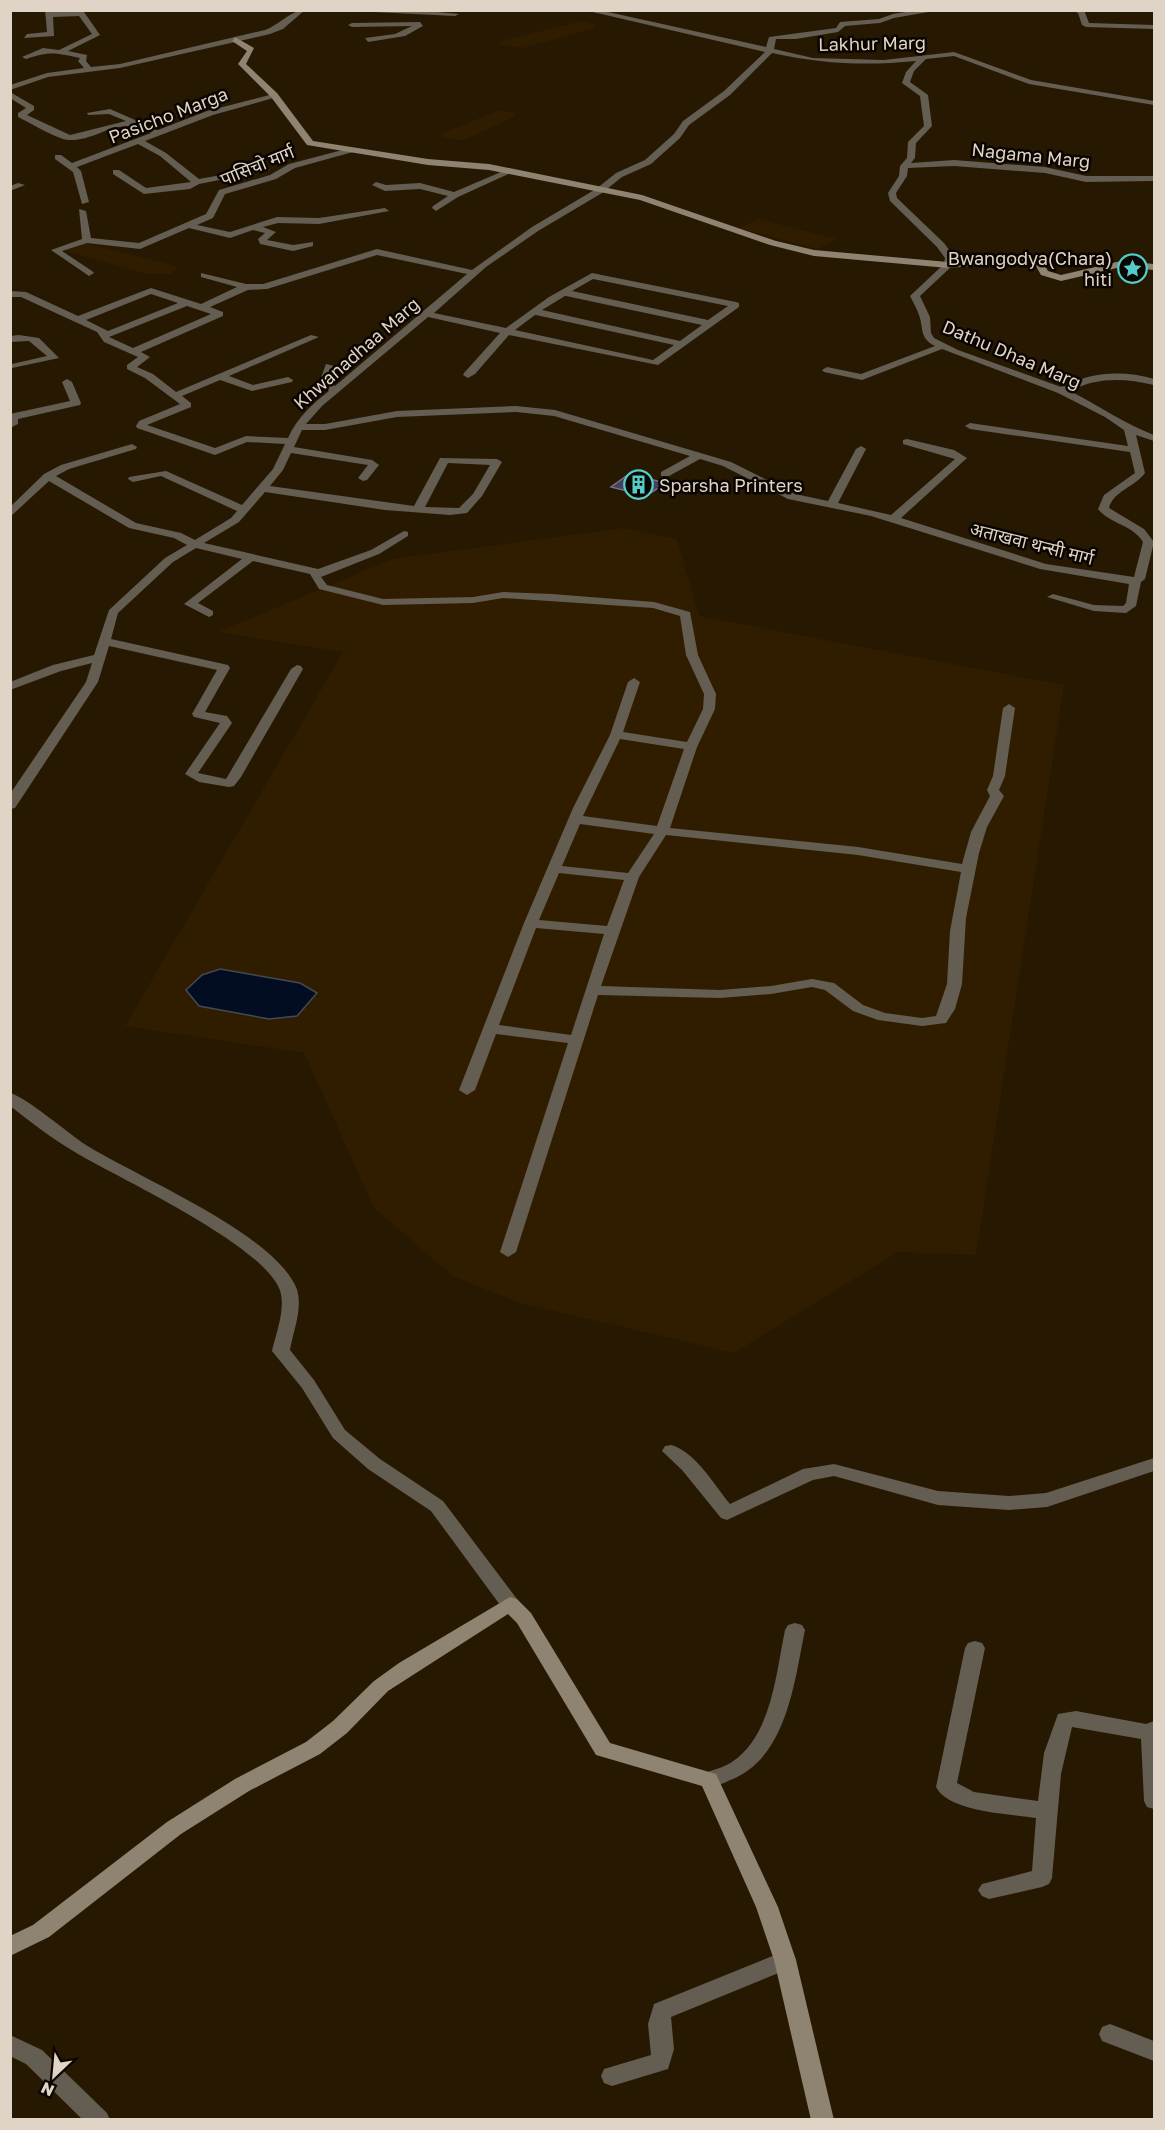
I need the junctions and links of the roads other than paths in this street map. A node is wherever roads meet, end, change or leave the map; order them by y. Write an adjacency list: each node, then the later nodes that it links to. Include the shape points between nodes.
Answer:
1 (302, 10): 15 (street, via 280,27)
2 (337, 10): 9 (street)
3 (586, 10): 18 (street, Lakhur Marg)
4 (937, 10): 18 (street, via 843,24 830,33 773,37)
5 (1033, 10): 6 (street)
6 (1047, 10)
7 (1075, 10): 13 (street, via 1081,11 1086,25)
8 (49, 13): 14 (street, via 51,34); 17 (street, via 81,14 96,35)
9 (424, 13): 10 (street); 11 (street)
10 (455, 14)
11 (420, 24): 12 (street); 16 (street, via 400,36)
12 (352, 26)
13 (1155, 27)
14 (27, 36)
15 (235, 39): 21 (street); 24 (street, via 251,50 242,64)
16 (368, 40)
17 (60, 52): 19 (street, via 43,50); 21 (street, via 84,57 82,61)
18 (769, 52): 20 (street, Lakhur Marg, via 838,62); 42 (street, Khwanadhaa Marg, via 727,93 686,123 648,162 619,175)
19 (26, 57)
20 (923, 60): 25 (street, Lakhur Marg, via 954,54 965,56 1029,82); 33 (street, via 916,63 906,83 924,95 928,126 912,142 911,158)
21 (89, 70): 22 (street, via 47,75)
22 (10, 88)
23 (10, 94): 27 (street, via 31,108 21,115 69,138)
24 (274, 95): 28 (street, Pasicho Marga, via 210,113); 30 (street, via 310,143)
25 (1155, 103)
26 (92, 113): 27 (street, via 110,111)
27 (134, 122): 28 (street)
28 (158, 134): 29 (street, Pasicho Marga)
29 (140, 142): 32 (street, Pasicho Marga); 38 (street, via 162,151)
30 (350, 150): 35 (street); 48 (street, पासिचो मार्ग, via 222,192 210,216)
31 (58, 157): 32 (street)
32 (73, 166): 44 (street)
33 (904, 166): 37 (street, Nagama Marg, via 954,163 1035,169 1086,179); 52 (street, via 893,199 947,252)
34 (266, 170): 38 (street)
35 (511, 171): 42 (street); 43 (street)
36 (116, 172): 38 (street, via 144,191)
37 (1155, 179)
38 (197, 182)
39 (21, 185): 41 (street)
40 (376, 185): 43 (street, via 420,186)
41 (10, 189)
42 (599, 191): 52 (street, via 642,198 814,253); 55 (street, Khwanadhaa Marg, via 535,229)
43 (454, 195): 45 (street)
44 (85, 202)
45 (436, 208)
46 (385, 211): 49 (street, via 320,221 277,220)
47 (82, 212): 50 (street)
48 (191, 226): 49 (street, via 230,235); 50 (street, पासिचो मार्ग, via 140,246)
49 (254, 228): 51 (street, via 272,232 263,242 294,248)
50 (87, 240): 54 (street, पासिचो मार्ग, via 55,250)
51 (310, 244)
52 (948, 265): 53 (street, via 1023,259 1040,264 1044,273 1057,278 1121,264); 71 (street, Dathu Dhaa Marg, via 915,296 925,317 926,333)
53 (1155, 267)
54 (89, 273)
55 (474, 273): 57 (street, via 377,252 264,287); 63 (street, Khwanadhaa Marg)
56 (204, 275): 57 (street)
57 (246, 287): 61 (street)
58 (567, 293): 62 (street); 65 (street); 65 (street, via 595,275 736,305)
59 (10, 294): 64 (street, via 23,294)
60 (189, 302): 61 (street); 64 (street, via 151,291); 67 (street)
61 (202, 307): 72 (street, via 220,316)
62 (536, 312): 66 (street); 70 (street)
63 (426, 314): 66 (street); 81 (street, Khwanadhaa Marg)
64 (76, 320): 67 (street)
65 (712, 324): 70 (street)
66 (507, 333): 70 (street, via 654,363); 76 (street)
67 (106, 335): 72 (street, via 107,340)
68 (314, 338): 77 (street)
69 (10, 339): 73 (street, via 36,338 54,358)
70 (682, 344)
71 (942, 346): 75 (street, via 862,377); 82 (street, Dathu Dhaa Marg)
72 (134, 351): 83 (street, via 145,357 132,364 132,368)
73 (15, 366)
74 (330, 366): 81 (street, via 324,383)
75 (826, 370)
76 (468, 375)
77 (221, 377): 78 (street, via 252,388); 83 (street)
78 (288, 380)
79 (67, 382): 84 (street, via 76,403)
80 (1155, 382): 82 (street, via 1098,376)
81 (336, 391): 86 (street, Khwanadhaa Marg)
82 (1062, 391): 87 (street, Dathu Dhaa Marg)
83 (174, 396): 90 (street, via 187,405 141,426 216,452 246,439)
84 (11, 419)
85 (970, 426): 93 (street)
86 (298, 427): 90 (street, Khwanadhaa Marg); 94 (street, अताखवा थन्सी मार्ग, via 326,427 397,414 537,410)
87 (1129, 429): 88 (street, Dathu Dhaa Marg); 93 (street)
88 (1155, 438)
89 (907, 442): 104 (street, via 962,458)
90 (290, 445): 97 (street, via 372,463); 99 (street, Khwanadhaa Marg, via 278,470)
91 (132, 447): 96 (street)
92 (861, 449): 100 (street)
93 (1134, 450): 107 (street, via 1140,473 1112,493 1104,501 1103,509 1109,517 1146,535)
94 (699, 456): 95 (street); 100 (street, अताखवा थन्सी मार्ग, via 746,471 792,497)
95 (665, 474)
96 (48, 476): 103 (street); 106 (street, via 133,526 177,536)
97 (363, 478)
98 (133, 480): 102 (street, via 162,474)
99 (261, 488): 101 (street, via 339,502); 102 (street, Khwanadhaa Marg)
100 (832, 503): 104 (street, अताखवा थन्सी मार्ग)
101 (418, 509): 101 (street, via 458,512 468,508 497,462 444,460)
102 (244, 510): 106 (street, Khwanadhaa Marg)
103 (10, 514)
104 (892, 520): 110 (street, अताखवा थन्सी मार्ग, via 1044,567)
105 (404, 534): 109 (street, via 375,552)
106 (196, 545): 108 (street); 113 (street, Khwanadhaa Marg, via 169,560 113,612)
107 (1151, 551): 110 (street)
108 (251, 558): 109 (street); 112 (street, via 190,604)
109 (319, 573): 120 (street, via 315,576 323,587 383,602 473,600 503,595 597,600 686,614 692,656 710,694 709,710)
110 (1135, 581): 111 (street, via 1132,604 1126,610 1094,608)
111 (1053, 597)
112 (209, 613)
113 (103, 641): 114 (street, Khwanadhaa Marg); 115 (street, via 224,668 198,714 226,723 191,774 224,783 236,774)
114 (98, 658): 117 (street); 121 (street, Khwanadhaa Marg, via 92,682 82,699)
115 (297, 669)
116 (634, 682): 119 (street)
117 (10, 686)
118 (1010, 708): 125 (street, via 999,776 993,790 997,796 995,804 985,815)
119 (616, 735): 120 (street); 122 (street)
120 (691, 747): 123 (street)
121 (10, 805)
122 (576, 819): 123 (street); 124 (street)
123 (662, 831): 125 (street, via 858,851); 126 (street)
124 (555, 869): 126 (street); 127 (street)
125 (969, 869): 129 (street, via 958,921 956,981 950,1008 941,1020 883,1017 858,1008 829,986 812,983 720,994)
126 (632, 877): 128 (street)
127 (531, 923): 128 (street); 130 (street)
128 (612, 932): 129 (street)
129 (593, 990): 131 (street)
130 (492, 1029): 131 (street); 132 (street)
131 (577, 1040): 134 (street)
132 (467, 1090)
133 (10, 1098): 137 (street, via 81,1149 197,1213 262,1255 288,1287 281,1351 308,1384 339,1434 374,1464 437,1506)
134 (508, 1252)
135 (671, 1451): 136 (street, via 727,1513 808,1474 834,1470 938,1498 1009,1503 1047,1500)
136 (1155, 1464)
137 (510, 1604): 141 (street, via 524,1618 603,1749); 145 (street, via 405,1668 313,1748 242,1785 174,1828 41,1931)
138 (795, 1630): 141 (street, via 774,1716 761,1747 741,1768)
139 (975, 1648): 143 (street, via 946,1787 971,1800)
140 (1153, 1731): 142 (street); 143 (street, via 1065,1720 1053,1764)
141 (710, 1780): 146 (street, via 767,1906)
142 (1155, 1801)
143 (1049, 1811): 144 (street, via 1042,1878)
144 (989, 1890)
145 (10, 1947)
146 (785, 1960): 150 (street, via 662,2012 657,2020 664,2054 660,2062); 152 (street)
147 (1110, 2034): 149 (street)
148 (10, 2045): 151 (street, via 34,2057)
149 (1155, 2051)
150 (612, 2076)
151 (99, 2120)
152 (823, 2120)

